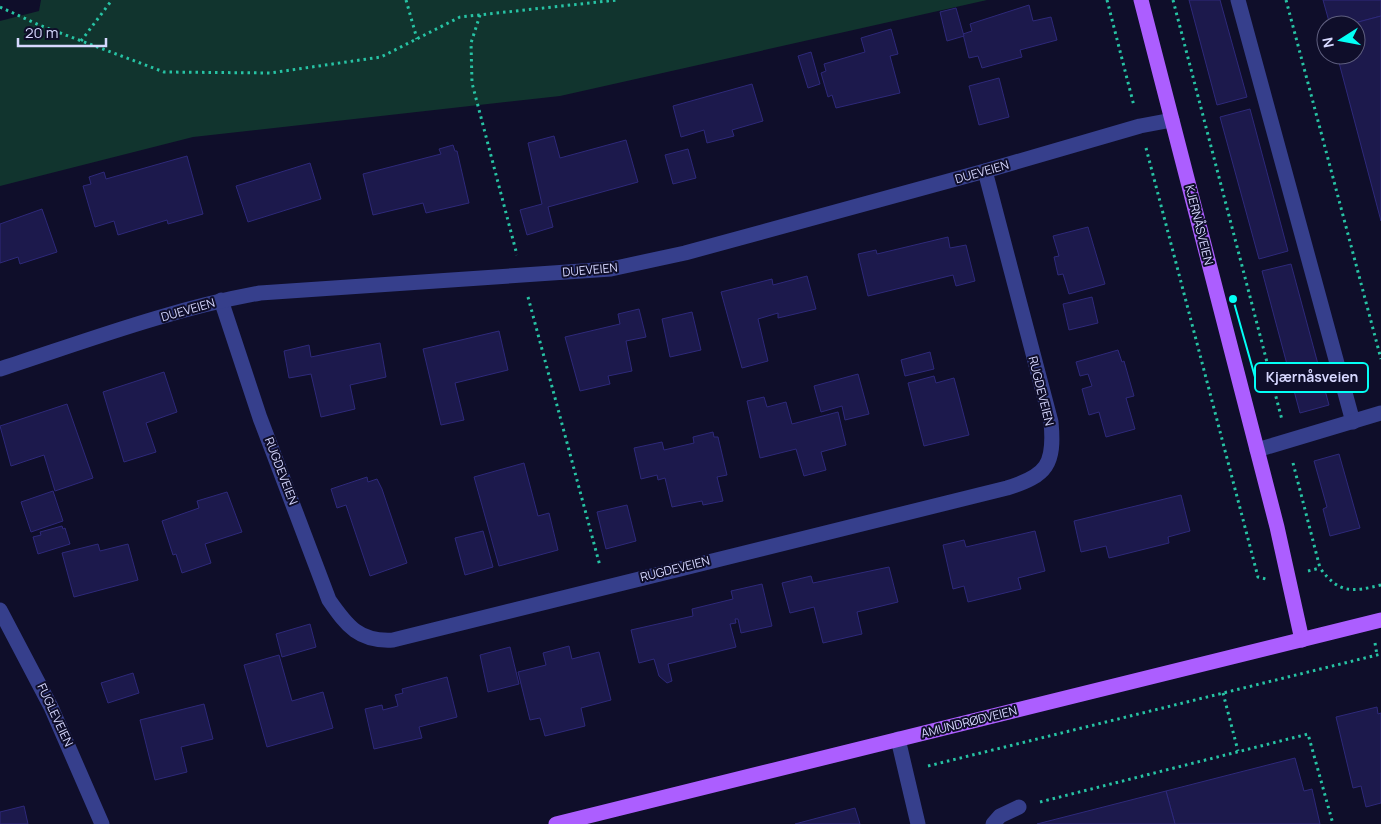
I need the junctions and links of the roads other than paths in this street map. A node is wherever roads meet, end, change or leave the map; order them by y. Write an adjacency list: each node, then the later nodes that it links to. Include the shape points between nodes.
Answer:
1 (1141, 0): 3 (main road, KJERNÅSVEIEN)
2 (1238, 0): 8 (street)
3 (1172, 120): 4 (street, DUEVEIEN, via 1140,126); 9 (main road, KJERNÅSVEIEN)
4 (985, 171): 5 (street, DUEVEIEN, via 630,266 522,276 326,287); 5 (street, RUGDEVEIEN, via 1050,422 1052,451 1036,477 1007,488 393,640 380,641 359,635 328,600 260,418)
5 (221, 300): 6 (street, DUEVEIEN)
6 (0, 369)
7 (1381, 413): 8 (street)
8 (1353, 422): 9 (street)
9 (1257, 450): 12 (main road, KJERNÅSVEIEN)
10 (0, 610): 15 (street, FUGLEVEIEN, via 40,682)
11 (1381, 620): 12 (main road, AMUNDRØDVEIEN)
12 (1302, 640): 13 (main road, AMUNDRØDVEIEN)
13 (898, 739): 16 (main road, AMUNDRØDVEIEN); 17 (street)
14 (1019, 807): 18 (street, via 1000,816)
15 (102, 824)
16 (556, 824)
17 (918, 824)
18 (993, 824)

